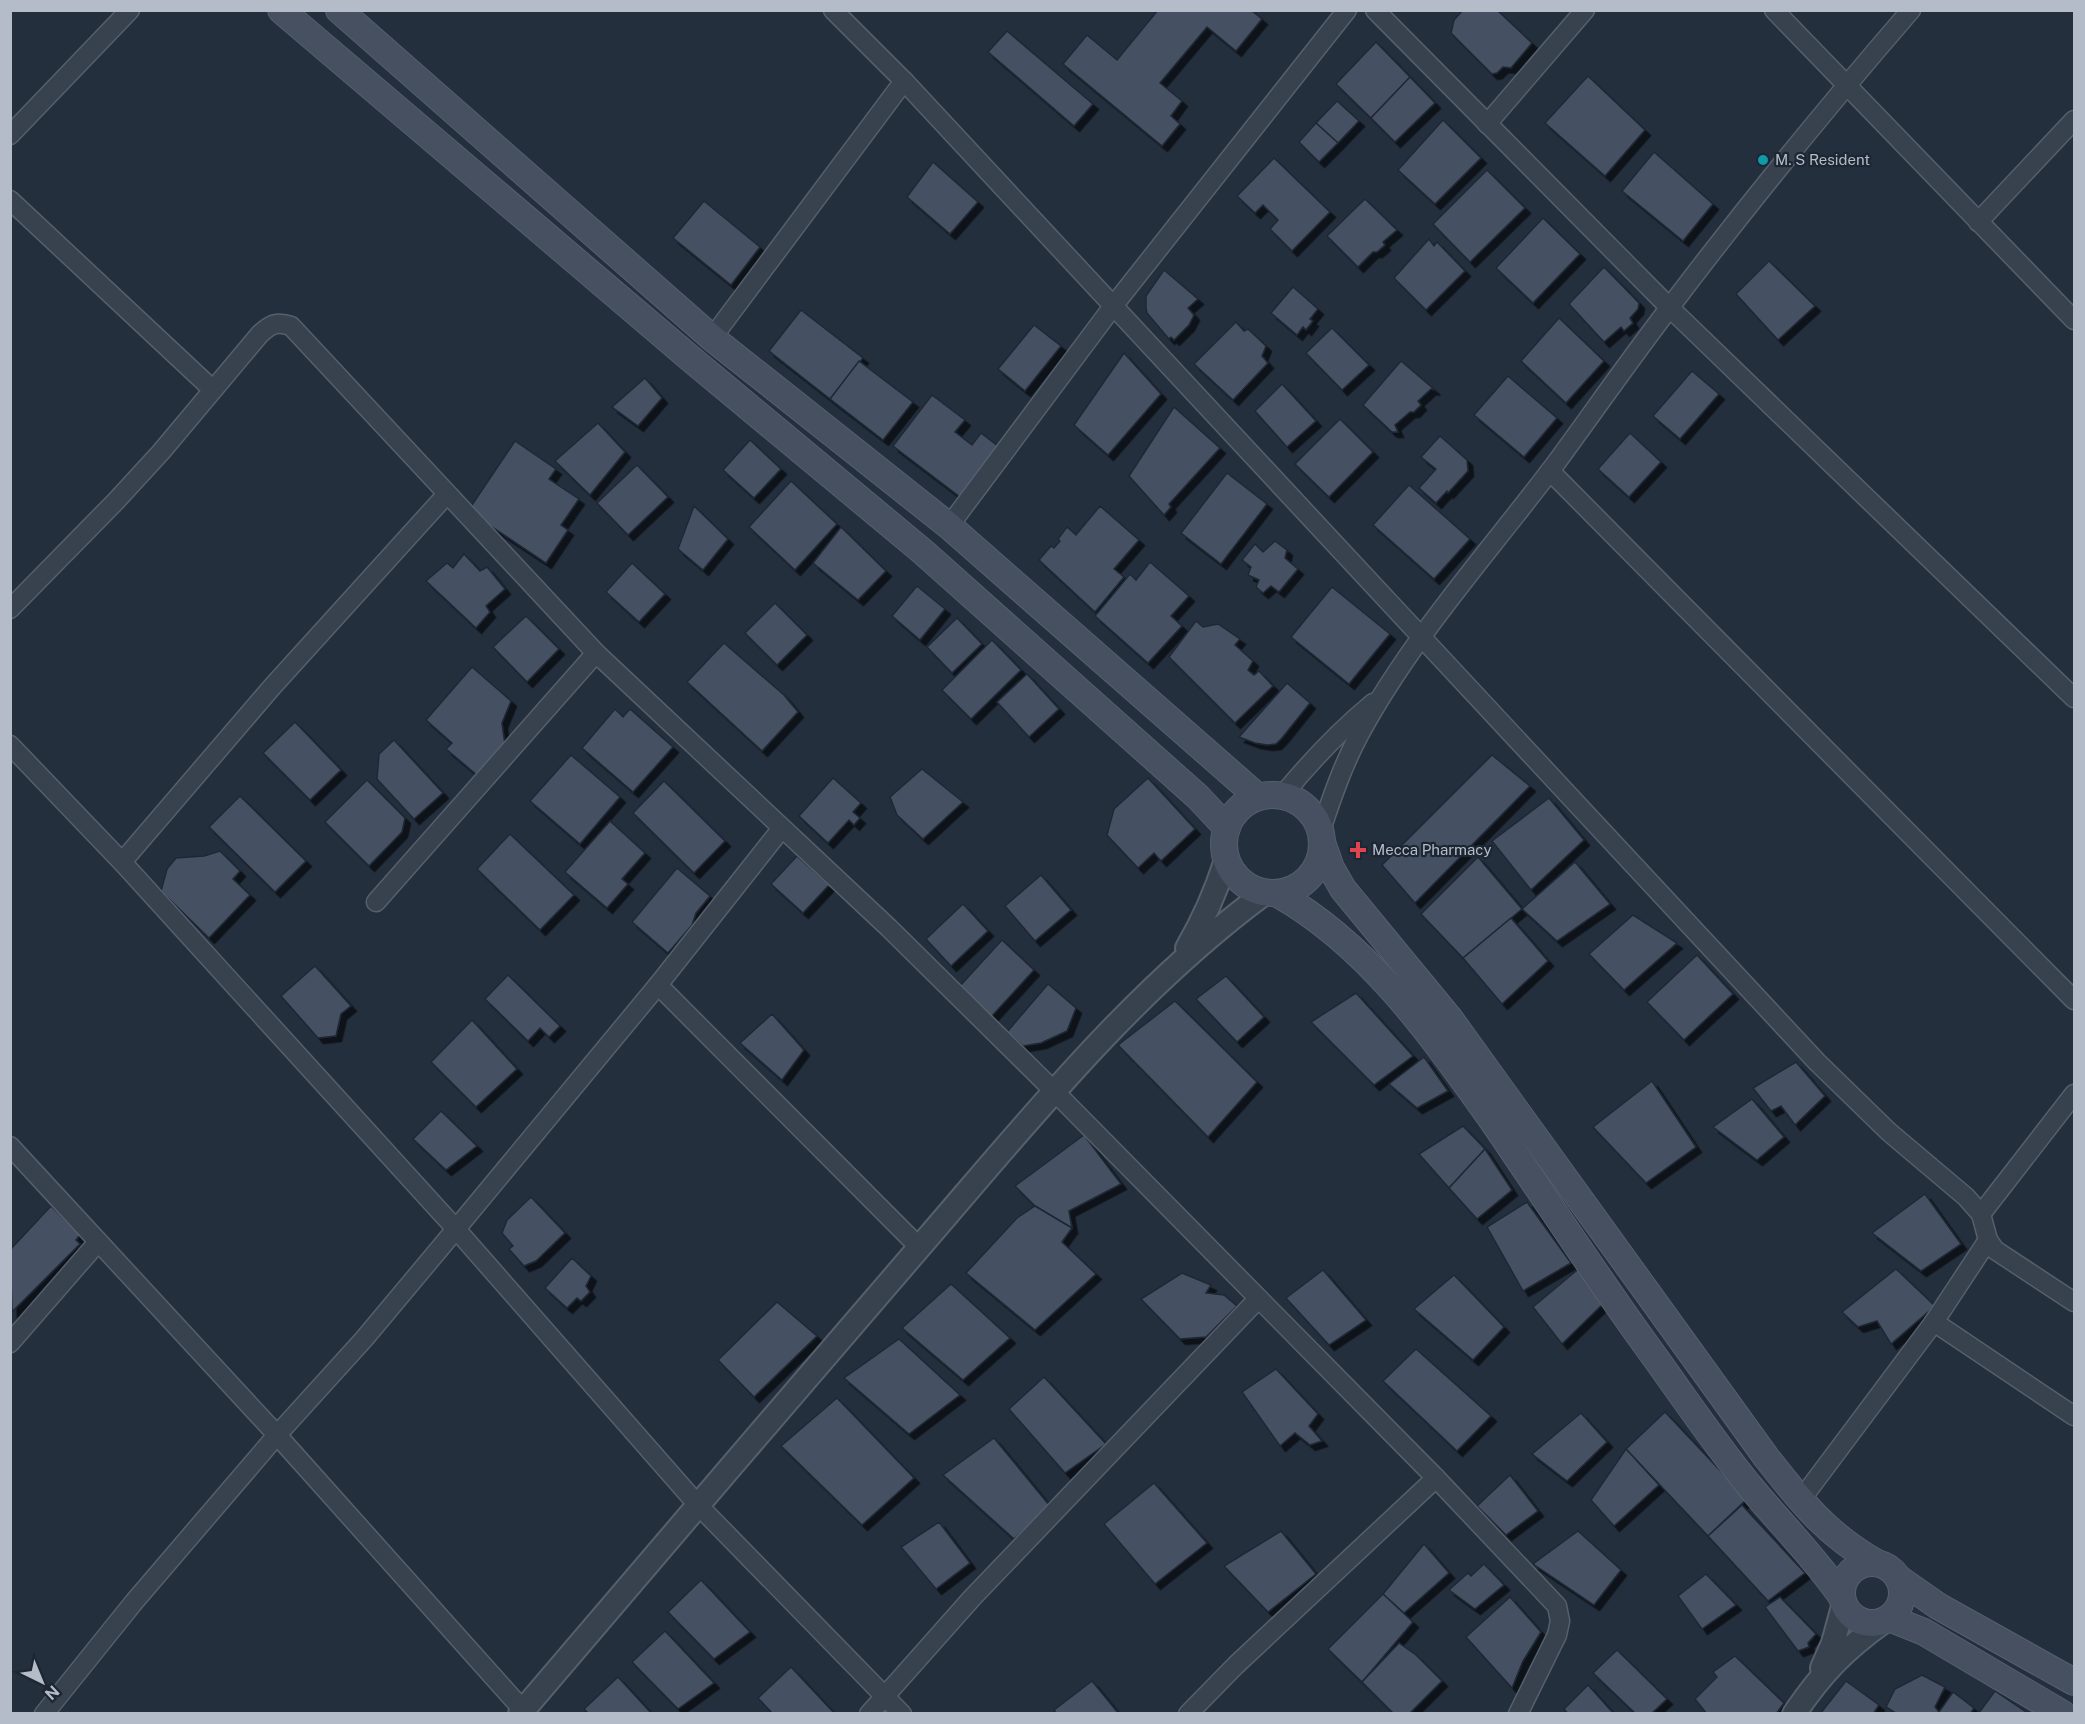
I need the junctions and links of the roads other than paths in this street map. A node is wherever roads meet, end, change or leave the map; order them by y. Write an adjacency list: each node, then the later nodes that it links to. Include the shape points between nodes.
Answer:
1 (130, 10): 14 (street)
2 (281, 10): 32 (main road, via 922,551)
3 (339, 10): 20 (main road)
4 (832, 10): 10 (street)
5 (1347, 10): 17 (street)
6 (1375, 10): 13 (street)
7 (1585, 10): 13 (street)
8 (1774, 10): 11 (street)
9 (1911, 10): 11 (street)
10 (904, 81): 17 (street); 20 (street)
11 (1847, 84): 16 (street); 18 (street)
12 (2074, 120): 16 (street)
13 (1487, 124): 18 (street)
14 (13, 128)
15 (10, 200): 21 (street)
16 (1978, 222): 19 (street)
17 (1114, 305): 24 (street); 26 (street)
18 (1670, 308): 22 (street); 29 (street)
19 (2074, 320)
20 (712, 338): 24 (main road)
21 (212, 389): 23 (street, via 270,325 280,322 291,326); 25 (street, via 161,452)
22 (1550, 471): 26 (street); 45 (street)
23 (447, 494): 27 (street); 38 (street, via 272,687)
24 (949, 526): 31 (main road)
25 (10, 609)
26 (1422, 637): 28 (street); 49 (street, via 1817,1062)
27 (596, 653): 34 (street); 41 (street)
28 (1386, 692): 33 (street); 36 (street, via 1342,772)
29 (2074, 698)
30 (10, 745): 38 (street)
31 (1222, 767): 32 (main road, via 1221,785 1215,792); 33 (main road)
32 (1198, 797): 35 (main road)
33 (1270, 797): 35 (main road, via 1245,804); 36 (main road, via 1299,802 1312,813)
34 (782, 828): 44 (street); 46 (street)
35 (1227, 828): 37 (main road)
36 (1322, 837): 39 (main road, via 1331,868); 40 (main road, via 1321,859 1305,883 1292,890)
37 (1226, 860): 40 (main road, via 1241,882); 43 (street, via 1202,922)
38 (122, 862): 50 (street)
39 (1343, 889): 42 (main road, via 1328,901); 61 (main road, via 1450,1019)
40 (1271, 893): 42 (main road); 43 (street, via 1213,933)
41 (376, 902)
42 (1317, 919): 64 (main road, via 1380,977 1431,1035 1647,1347 1742,1477 1810,1555)
43 (1164, 977): 46 (street)
44 (658, 985): 50 (street); 53 (street)
45 (2074, 1000)
46 (1054, 1091): 53 (street); 54 (street)
47 (2074, 1094): 49 (street)
48 (10, 1146): 52 (street)
49 (1981, 1214): 51 (street)
50 (456, 1229): 59 (street); 62 (street)
51 (1988, 1240): 55 (street, via 2005,1259); 56 (street)
52 (98, 1242): 57 (street); 59 (street)
53 (919, 1248): 62 (street)
54 (1258, 1299): 60 (street); 68 (street)
55 (2074, 1302)
56 (1934, 1322): 58 (street); 61 (street)
57 (10, 1343)
58 (2074, 1416)
59 (277, 1435): 69 (street); 70 (street)
60 (1436, 1478): 73 (street); 74 (street, via 1557,1606 1557,1635)
61 (1800, 1501): 63 (main road, via 1836,1536)
62 (697, 1504): 68 (street); 69 (street)
63 (1888, 1570): 64 (main road, via 1866,1564 1856,1568 1843,1586); 65 (main road, via 1903,1595 1901,1604); 67 (main road, via 1938,1606)
64 (1843, 1600): 65 (main road, via 1855,1618 1864,1623); 66 (street, via 1833,1643)
65 (1886, 1620): 66 (street, via 1848,1649); 76 (main road, via 1924,1632)
66 (1817, 1680): 75 (street)
67 (2074, 1682)
68 (884, 1695): 71 (street); 72 (street)
69 (521, 1712)
70 (44, 1713)
71 (869, 1713)
72 (902, 1713)
73 (1188, 1713)
74 (1518, 1713)
75 (1794, 1713)
76 (2063, 1713)

